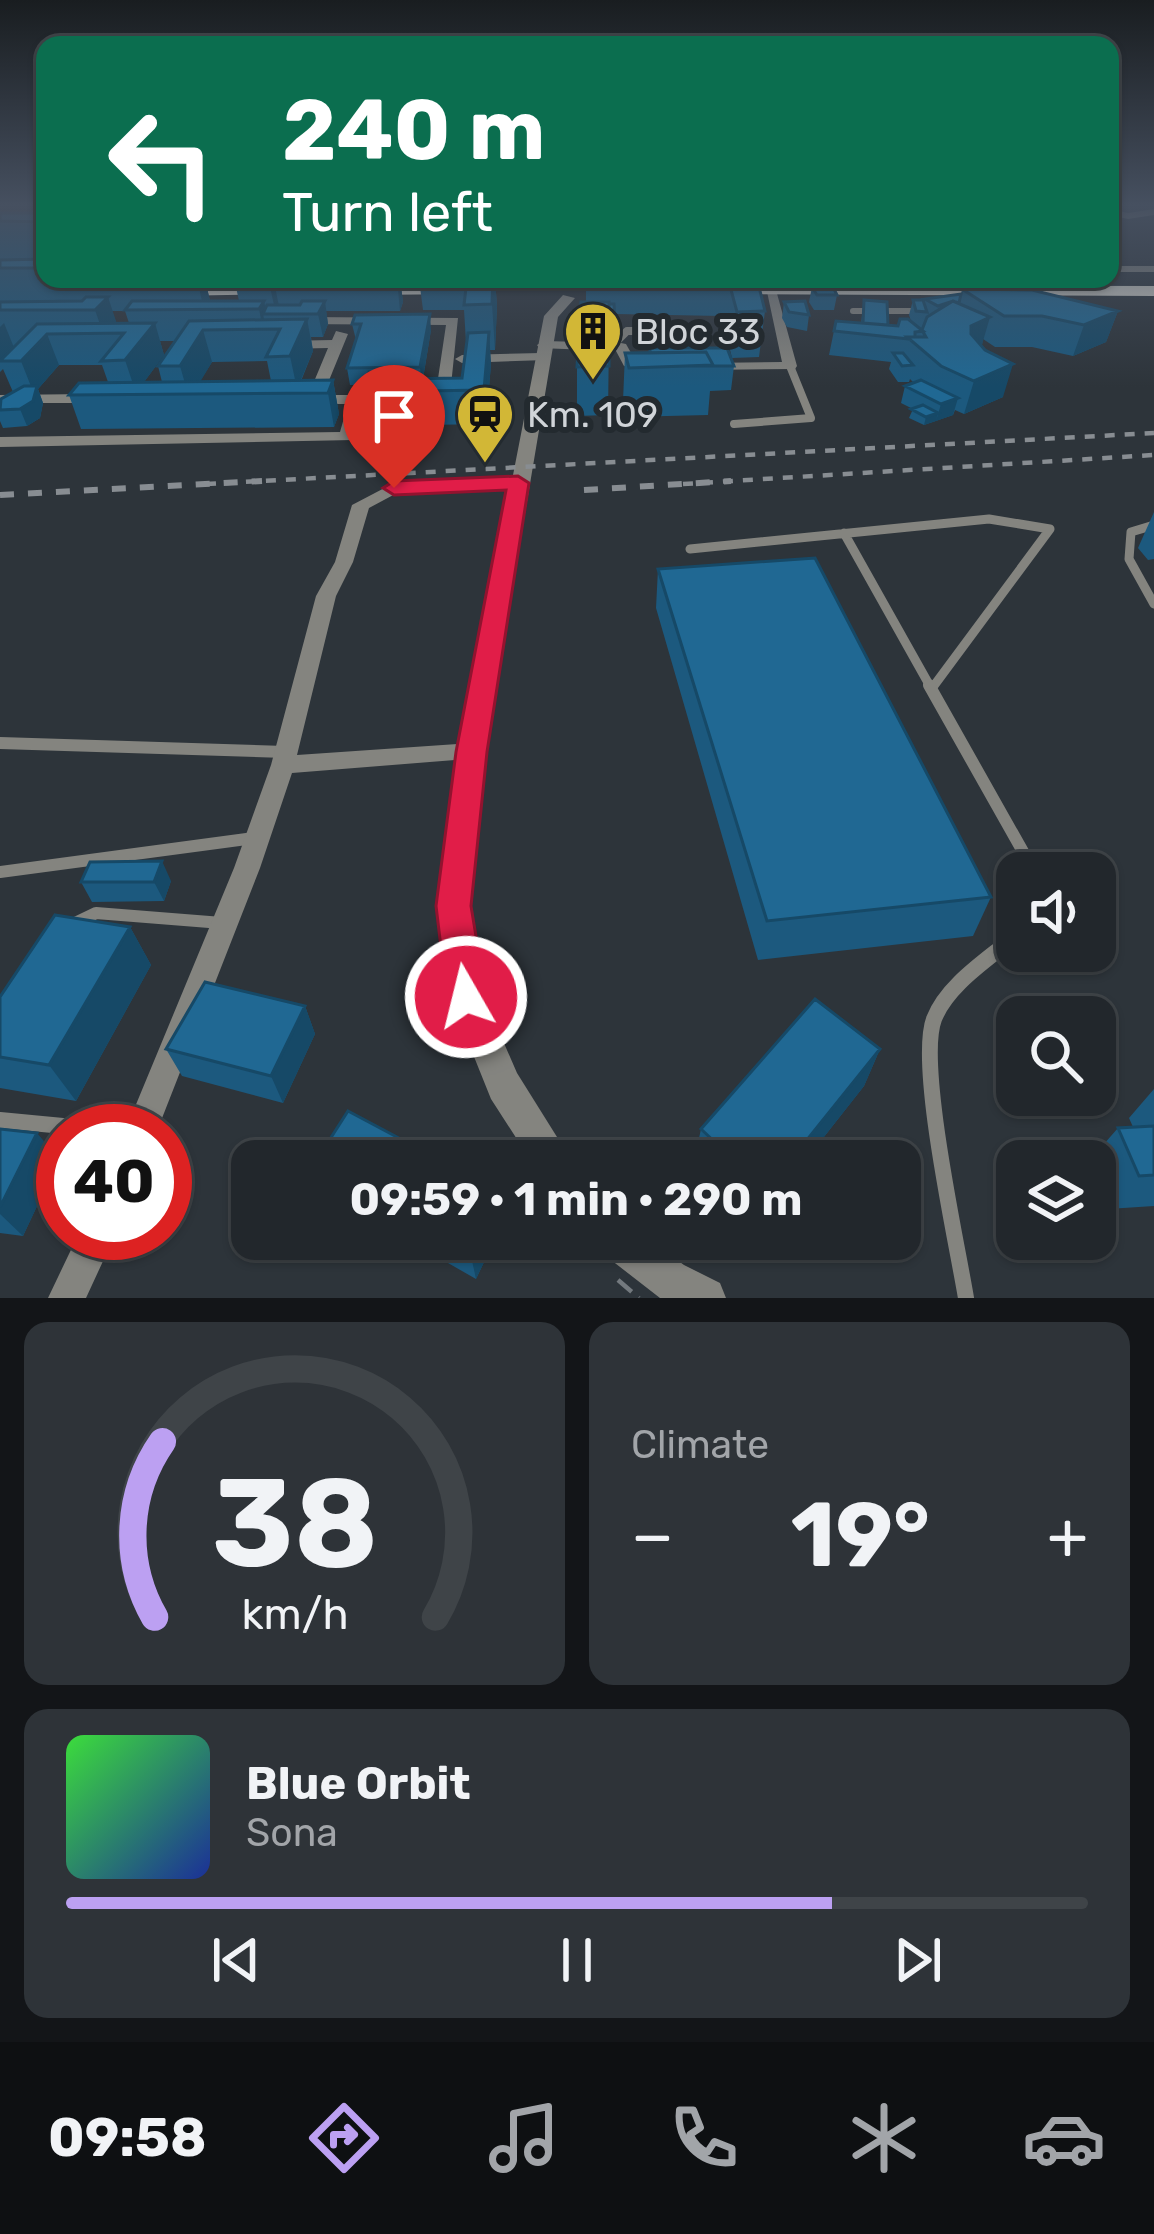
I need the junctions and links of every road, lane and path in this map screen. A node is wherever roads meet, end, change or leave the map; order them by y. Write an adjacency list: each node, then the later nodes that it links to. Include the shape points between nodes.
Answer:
1 (1154, 268): 2 (street)
2 (1119, 269)
3 (550, 288): 6 (main road); 10 (main road); 27 (street)
4 (803, 288): 12 (main road)
5 (886, 288): 14 (main road)
6 (643, 289)
7 (250, 290): 8 (main road); 13 (main road); 17 (lane)
8 (297, 290)
9 (336, 290): 10 (main road)
10 (417, 290): 21 (street)
11 (692, 290): 12 (main road)
12 (770, 290): 29 (street)
13 (136, 291)
14 (919, 291): 16 (main road); 16 (main road)
15 (1154, 291): 16 (main road)
16 (1046, 295): 20 (main road)
17 (232, 301)
18 (939, 309): 19 (lane)
19 (853, 311)
20 (1154, 311)
21 (408, 320): 23 (street); 28 (street, via 455,322)
22 (283, 321): 23 (street)
23 (347, 321): 24 (street)
24 (337, 344): 25 (street); 37 (street)
25 (272, 345)
26 (612, 346): 27 (street); 30 (street, via 625,349 634,366); 32 (lane, via 628,331 681,331 694,336)
27 (542, 351): 28 (street); 44 (street)
28 (449, 359): 38 (street, via 439,397)
29 (790, 366): 32 (street); 41 (lane, via 811,418)
30 (661, 367)
31 (681, 367): 32 (street)
32 (700, 367)
33 (14, 375): 34 (street)
34 (0, 389)
35 (0, 399): 39 (street, via 89,398)
36 (290, 400): 37 (street)
37 (314, 400): 38 (street)
38 (357, 400): 42 (street, via 347,436)
39 (85, 404): 40 (street); 42 (street)
40 (106, 404)
41 (734, 424)
42 (55, 441): 43 (street)
43 (0, 442)
44 (518, 483): 51 (street); 52 (street, via 394,488 361,506 326,596)
45 (1154, 525): 48 (lane, via 1125,541)
46 (844, 533): 47 (lane); 49 (lane); 49 (lane, via 989,519 1050,529)
47 (690, 549)
48 (1154, 604)
49 (932, 687): 54 (lane)
50 (0, 743): 52 (lane)
51 (472, 752): 52 (street); 62 (street, via 454,906 466,997 504,1086)
52 (285, 758): 53 (street)
53 (257, 837): 55 (lane); 56 (street)
54 (1023, 852)
55 (0, 872)
56 (225, 923): 57 (lane, via 96,913); 59 (street)
57 (58, 938)
58 (996, 951): 67 (lane, via 930,1026)
59 (152, 1104)
60 (0, 1120): 61 (lane)
61 (36, 1123)
62 (539, 1140)
63 (85, 1260): 65 (street)
64 (643, 1260): 66 (street)
65 (67, 1298)
66 (705, 1298)
67 (966, 1298)

